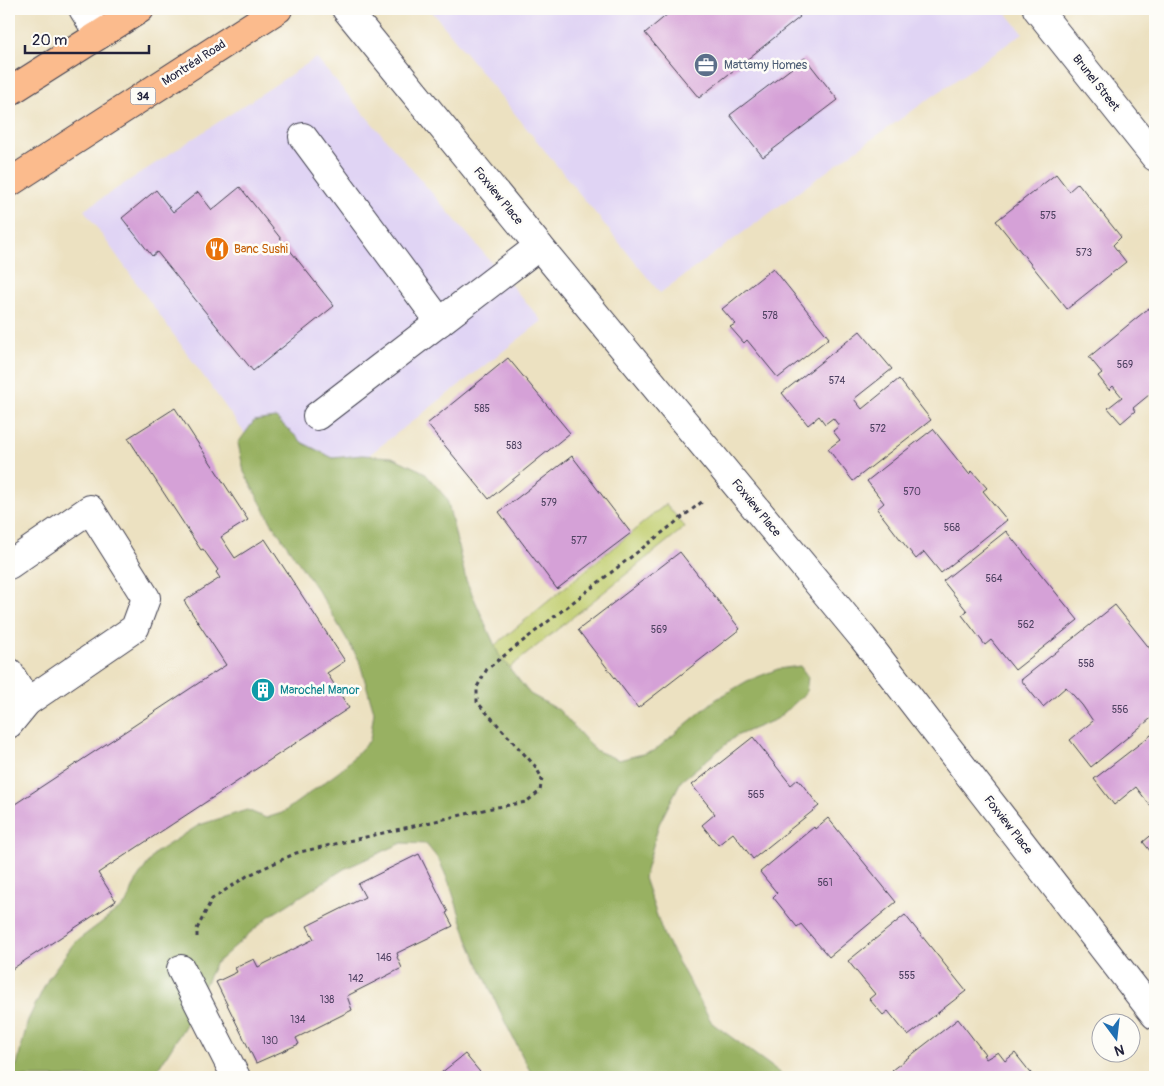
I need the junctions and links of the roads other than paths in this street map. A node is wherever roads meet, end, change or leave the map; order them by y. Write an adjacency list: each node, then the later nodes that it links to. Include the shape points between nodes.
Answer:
1 (84, 9): 6 (street)
2 (140, 9): 6 (main road)
3 (278, 9): 10 (main road, Montréal Road / 34)
4 (346, 9): 11 (street, Foxview Place)
5 (1038, 9): 9 (street, Brunel Street)
6 (99, 35): 7 (main road)
7 (9, 92)
8 (303, 137): 12 (street)
9 (1155, 157)
10 (9, 183)
11 (539, 246): 12 (street); 19 (street, Foxview Place, via 863,638)
12 (440, 322): 13 (street)
13 (317, 416)
14 (9, 565): 16 (street, via 90,509 146,598 135,628)
15 (9, 672): 16 (street)
16 (27, 702): 17 (street)
17 (9, 724)
18 (181, 968): 20 (street)
19 (1155, 1015)
20 (236, 1077)

